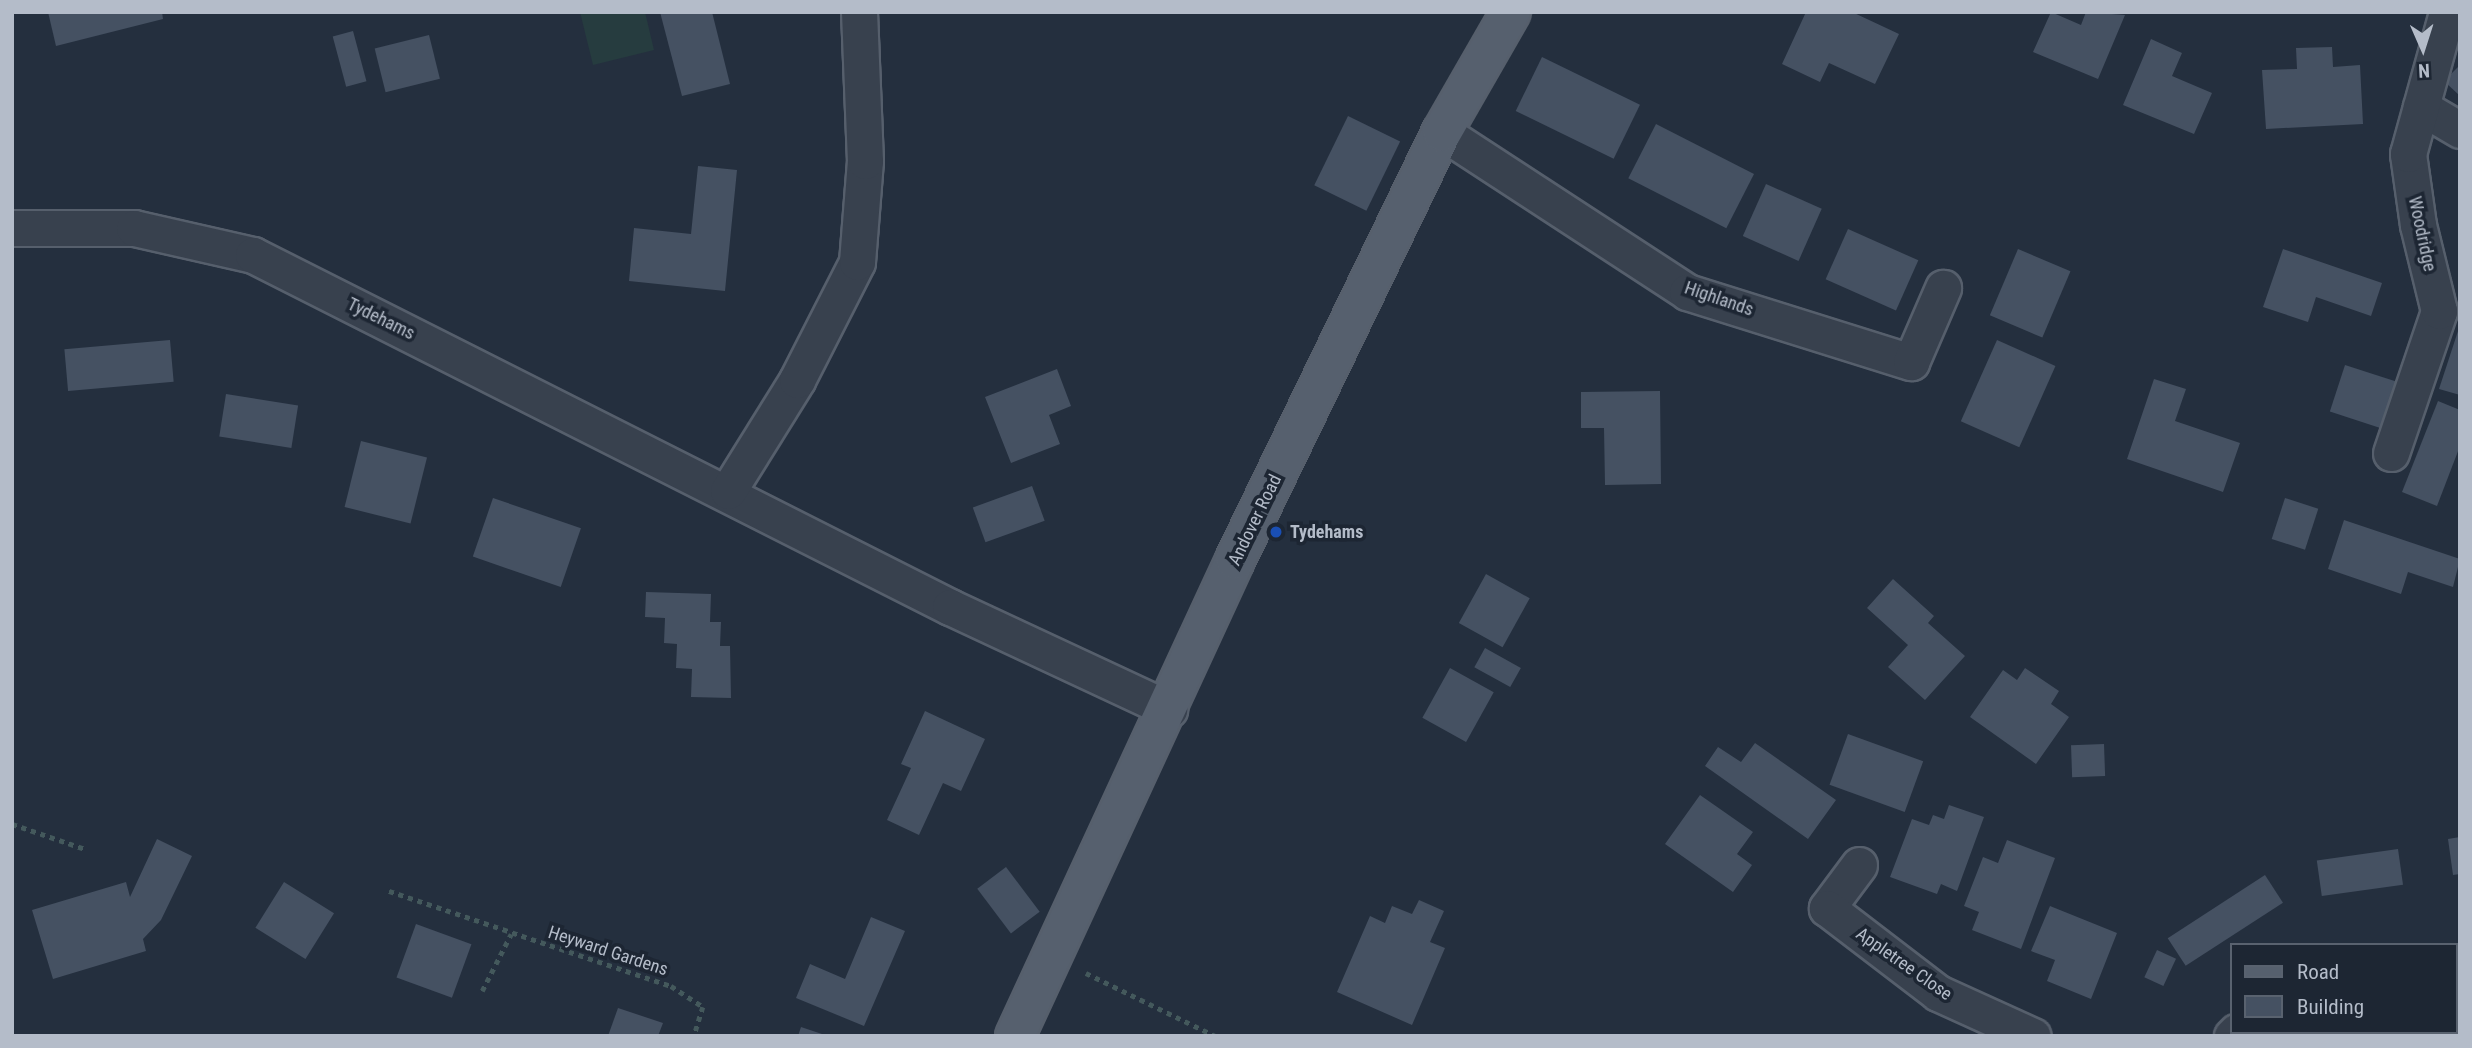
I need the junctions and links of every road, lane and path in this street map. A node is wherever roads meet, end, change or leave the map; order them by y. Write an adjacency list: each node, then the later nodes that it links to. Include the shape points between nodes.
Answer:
1 (859, 12): 10 (street, via 864,161 857,262 797,380)
2 (1511, 12): 6 (main road, Andover Road)
3 (2447, 12): 4 (street, Woodridge)
4 (2421, 107): 5 (street); 9 (street, Woodridge, via 2408,154 2418,225 2439,311)
5 (2460, 130)
6 (1443, 132): 8 (street, Highlands, via 1687,292 1911,362); 11 (main road, Andover Road, via 1235,560)
7 (12, 228): 10 (street, Tydehams, via 134,228 253,255)
8 (1943, 288)
9 (2391, 453)
10 (728, 491): 11 (street, Tydehams, via 950,607)
11 (1170, 709): 17 (main road, Andover Road)
12 (12, 824): 13 (path)
13 (85, 849)
14 (1859, 865): 22 (street, Appletree Close, via 1827,908 1938,993)
15 (389, 891): 16 (path, Heyward Gardens)
16 (511, 934): 18 (path); 19 (path, Heyward Gardens, via 671,986 703,1007)
17 (1054, 957): 20 (main road, Andover Road); 21 (path)
18 (482, 992)
19 (694, 1036)
20 (1015, 1036)
21 (1214, 1036)
22 (2033, 1036)

